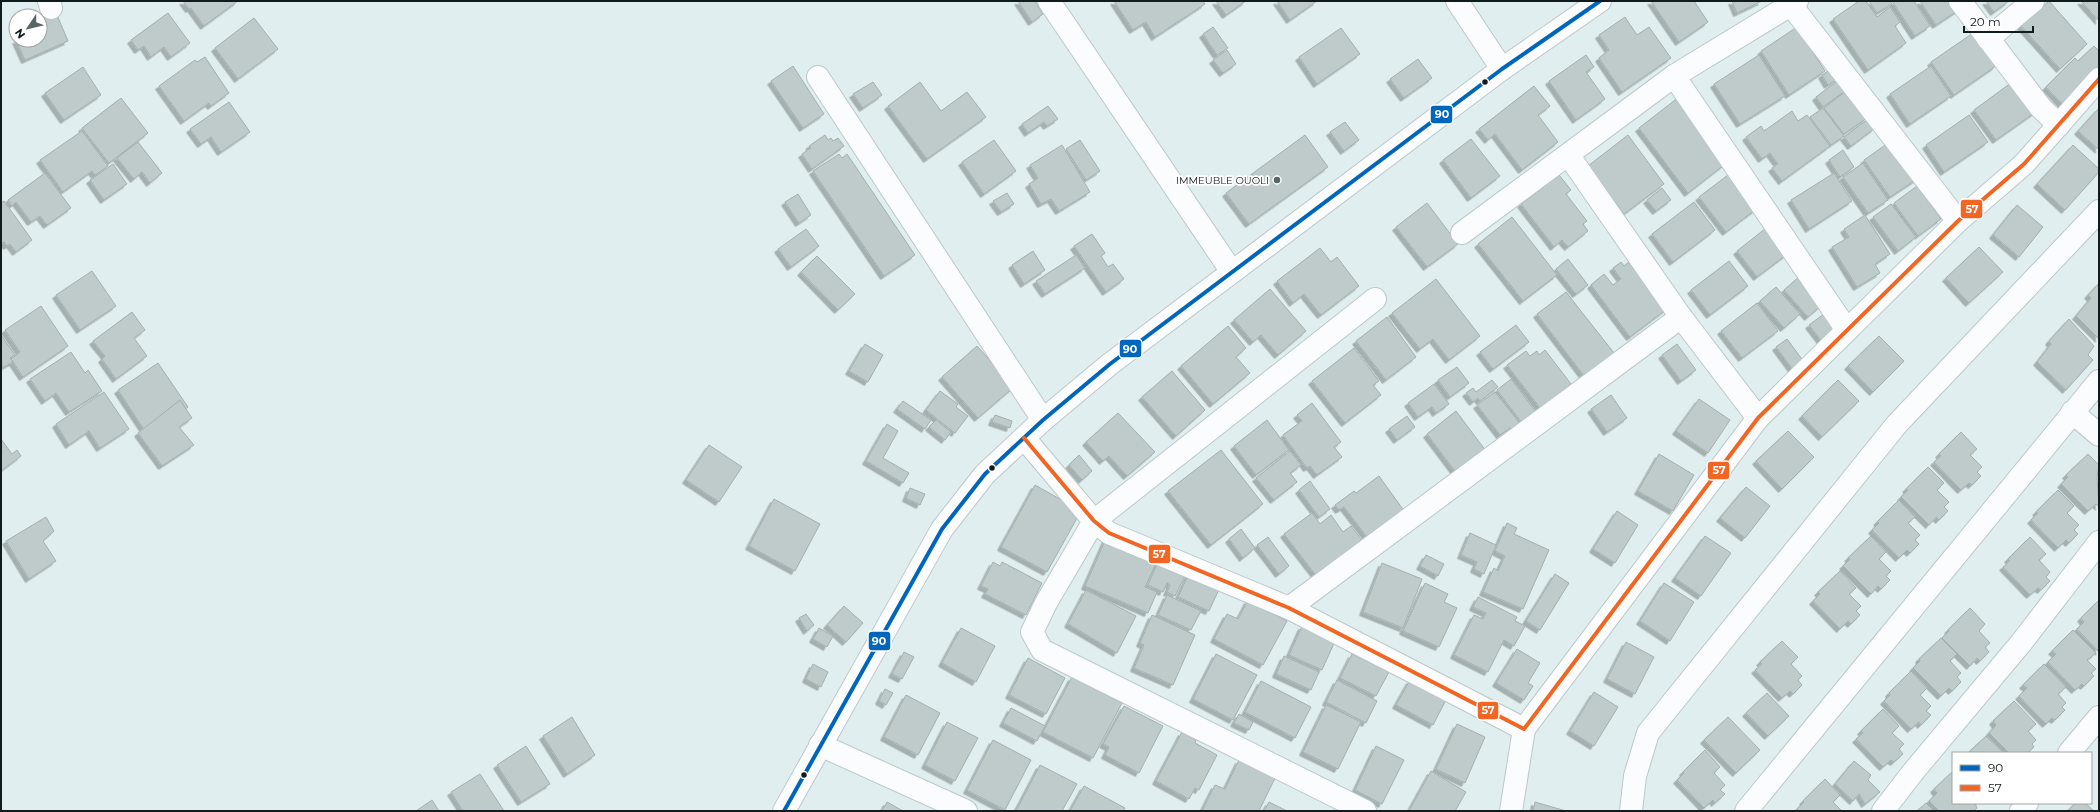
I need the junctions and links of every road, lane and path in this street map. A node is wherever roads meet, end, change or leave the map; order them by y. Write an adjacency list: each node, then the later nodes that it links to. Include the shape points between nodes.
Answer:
1 (1457, 1): 8 (street)
2 (1600, 1): 8 (street)
3 (1960, 1): 7 (street)
4 (2033, 1): 7 (street)
5 (1794, 3): 9 (street); 15 (street)
6 (1058, 4): 17 (street)
7 (1988, 39): 12 (street, via 2041,108)
8 (1502, 69): 17 (street)
9 (1674, 76): 13 (street); 20 (street)
10 (818, 77): 24 (street)
11 (2099, 79): 12 (street)
12 (2059, 125): 15 (street, via 2024,164)
13 (1569, 156): 16 (street); 19 (street)
14 (2099, 211): 39 (street, via 1897,424 1648,733 1635,776)
15 (1958, 221): 20 (street)
16 (1462, 233)
17 (1232, 272): 24 (street, via 1110,364)
18 (1375, 299): 27 (street)
19 (1681, 317): 23 (street); 29 (street)
20 (1846, 330): 23 (street)
21 (2099, 381): 22 (street)
22 (2072, 412): 25 (street); 40 (street)
23 (1758, 418): 31 (street)
24 (1043, 420): 26 (street)
25 (2099, 435)
26 (1024, 438): 27 (street); 32 (street, via 985,474 942,529)
27 (1094, 521): 29 (street, via 1109,533); 37 (street, via 1032,632 1042,650)
28 (2099, 542): 41 (street, via 2021,643)
29 (1289, 608): 31 (street)
30 (2099, 717): 33 (street)
31 (1524, 729): 38 (street)
32 (820, 745): 34 (street); 35 (street)
33 (2070, 752)
34 (938, 805): 36 (street)
35 (784, 811)
36 (966, 811)
37 (1365, 811)
38 (1511, 811)
39 (1631, 811)
40 (1746, 811)
41 (1883, 811)

